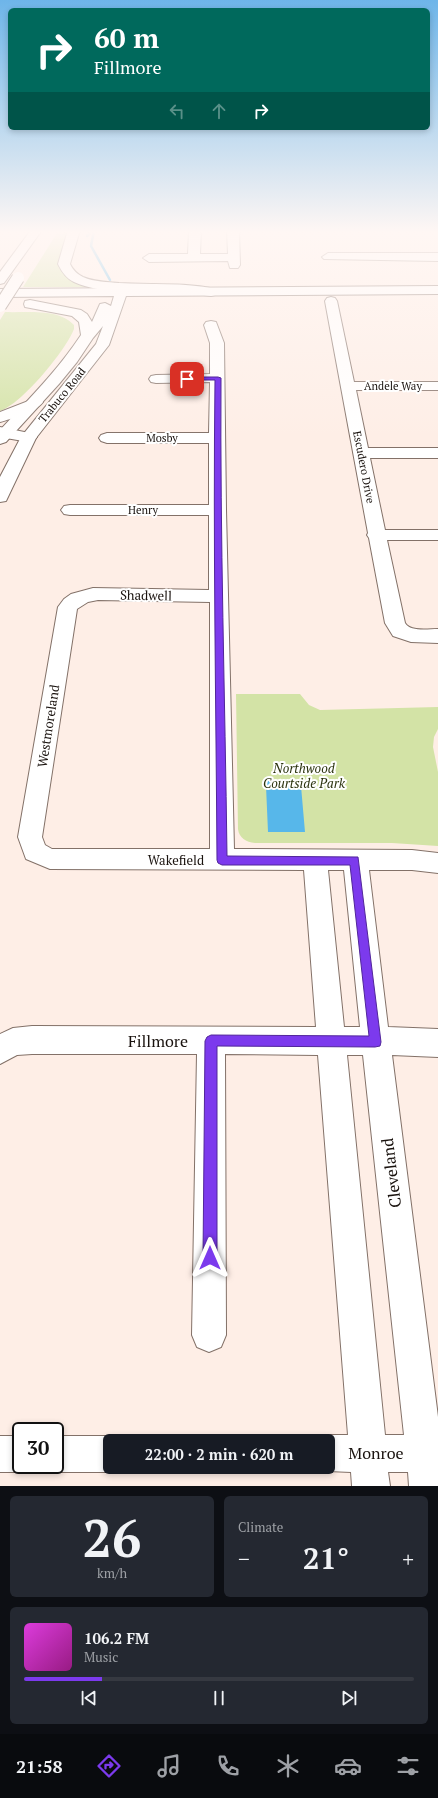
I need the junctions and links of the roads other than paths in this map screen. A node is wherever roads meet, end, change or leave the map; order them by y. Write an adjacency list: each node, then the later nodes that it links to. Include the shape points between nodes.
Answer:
1 (89, 299): 8 (main road)
2 (113, 299): 10 (main road, Trabuco Road, via 97,326)
3 (114, 299): 20 (main road, Trabuco Road, via 111,324 96,354 45,414)
4 (211, 299): 5 (main road)
5 (331, 301): 6 (main road); 13 (main road, Escudero Drive)
6 (438, 301)
7 (0, 303): 8 (main road)
8 (23, 303): 10 (main road, via 76,312 86,323)
9 (211, 326): 11 (main road, via 217,344)
10 (88, 335): 15 (main road, Trabuco Road, via 72,359)
11 (218, 378): 12 (main road); 19 (main road)
12 (156, 379)
13 (348, 386): 14 (main road, Andele Way); 21 (main road, Escudero Drive)
14 (438, 386)
15 (36, 402): 16 (main road); 17 (main road, Trabuco Road)
16 (0, 418)
17 (1, 437): 20 (main road)
18 (107, 438): 19 (main road, Mosby)
19 (218, 438): 25 (main road)
20 (26, 442): 23 (main road, Trabuco Road)
21 (361, 453): 22 (main road); 26 (main road, Escudero Drive)
22 (438, 453)
23 (0, 497)
24 (70, 510): 25 (main road, Henry)
25 (217, 510): 28 (main road)
26 (376, 535): 27 (main road); 30 (main road, Escudero Drive, via 393,615 400,631 411,635)
27 (438, 535)
28 (220, 596): 29 (main road, Shadwell, via 98,594 84,595); 32 (main road)
29 (74, 600): 31 (main road, Westmoreland, via 68,607 66,616 30,836)
30 (438, 636)
31 (36, 852): 32 (main road, Wakefield, via 50,859)
32 (222, 860): 33 (main road, Wakefield)
33 (315, 860): 34 (main road, Wakefield); 37 (main road)
34 (355, 860): 35 (main road, Wakefield, via 412,860); 38 (main road, Cleveland)
35 (438, 864)
36 (211, 1041): 37 (main road, Fillmore); 40 (main road, Fillmore, via 32,1040 13,1042); 41 (main road)
37 (331, 1041): 38 (main road, Fillmore); 47 (main road)
38 (375, 1042): 39 (main road, Fillmore); 48 (main road, Cleveland)
39 (438, 1043)
40 (0, 1050)
41 (210, 1335)
42 (0, 1454): 43 (main road)
43 (12, 1454)
44 (64, 1454): 45 (main road)
45 (103, 1454)
46 (335, 1456): 47 (main road, Monroe)
47 (369, 1470): 48 (main road, Monroe)
48 (426, 1470)

